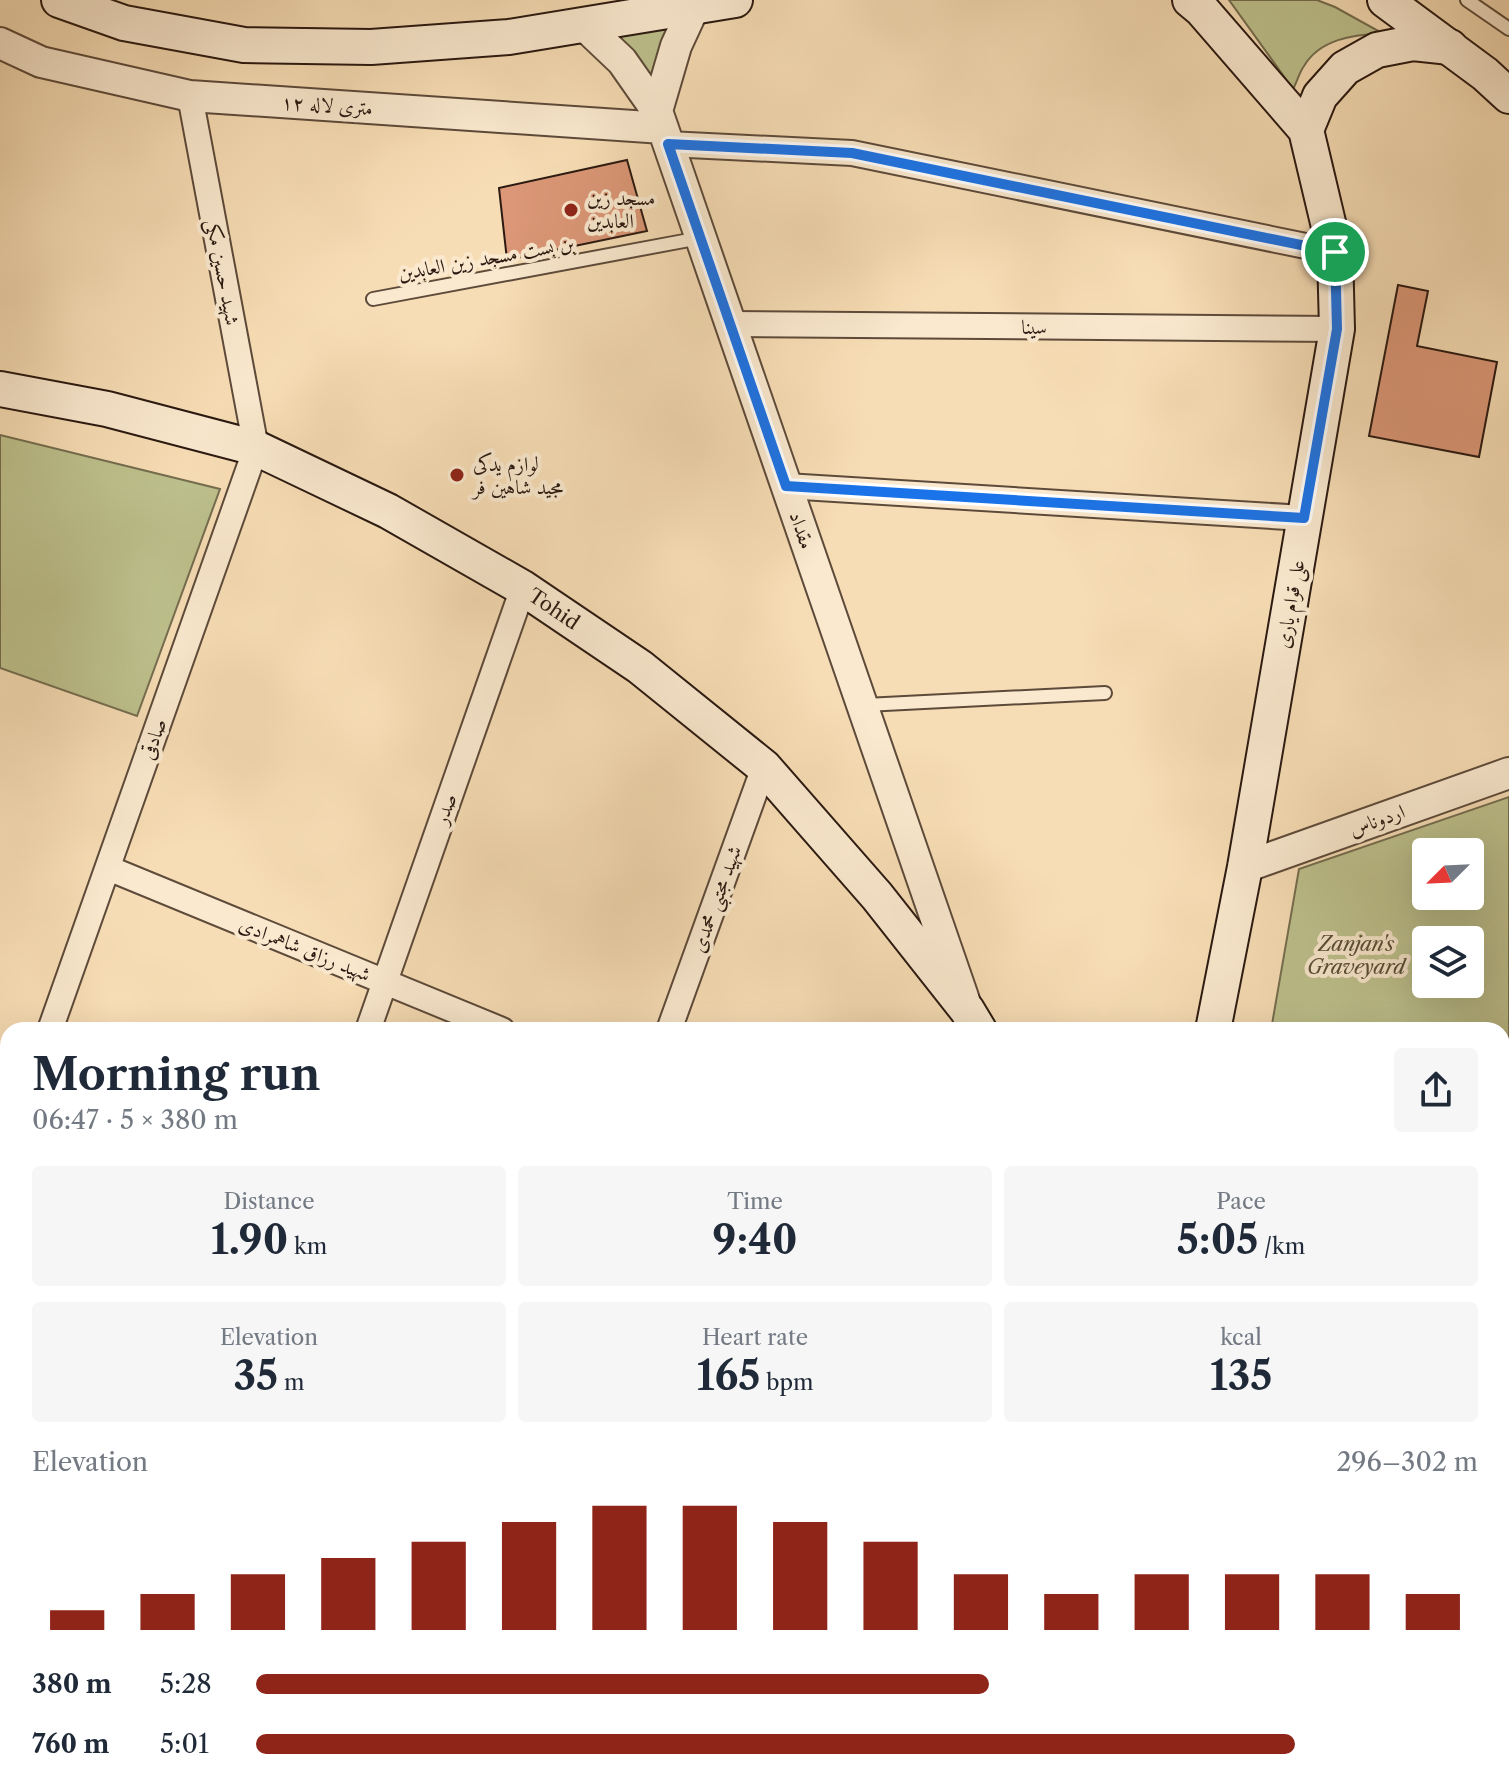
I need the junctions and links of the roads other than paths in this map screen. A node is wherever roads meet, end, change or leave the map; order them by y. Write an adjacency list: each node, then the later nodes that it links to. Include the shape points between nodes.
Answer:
1 (59, 0): 7 (main road, via 124,23 244,45 371,47 509,37)
2 (735, 0): 6 (main road)
3 (1190, 0): 14 (main road)
4 (1385, 0): 10 (main road)
5 (1467, 0): 8 (lane)
6 (694, 7): 7 (main road); 13 (street, via 676,46)
7 (584, 25): 13 (street, مقداد, via 622,61)
8 (1509, 29)
9 (0, 43): 11 (street, ۱۲ متری لاله, via 41,62)
10 (1450, 47): 12 (main road); 14 (main road, via 1401,45 1377,50 1345,68 1320,96)
11 (190, 96): 13 (street, ۱۲ متری لاله); 21 (street, شهید حسین مکی)
12 (1509, 96)
13 (663, 128): 15 (street, مقداد); 16 (street, via 852,153)
14 (1306, 130): 16 (main road, علی قوام یاری)
15 (700, 238): 17 (lane, بن بست مسجد زین العابدین); 18 (street, مقداد)
16 (1335, 252): 19 (main road, علی قوام یاری)
17 (373, 299)
18 (731, 324): 19 (street, سینا); 22 (street, مقداد)
19 (1337, 329): 23 (main road, علی قوام یاری)
20 (0, 389): 21 (main road, Tohid, via 107,409)
21 (256, 448): 24 (main road, Tohid, via 388,511); 30 (street, صادقی)
22 (786, 486): 23 (street); 26 (street, مقداد)
23 (1304, 518): 29 (main road, علی قوام یاری)
24 (523, 588): 27 (main road, Tohid, via 640,667); 31 (street, صدر)
25 (1105, 693): 26 (lane)
26 (862, 705): 37 (street, مقداد)
27 (764, 767): 35 (street, شهید مجتبی محمدی); 36 (main road, Tohid, via 877,896)
28 (1509, 773): 29 (street, اردوناس)
29 (1245, 867): 38 (main road, علی قوام یاری)
30 (108, 868): 31 (street, شهید رزاق شاهمرادی); 32 (street, صادقی)
31 (384, 982): 33 (street, صدر); 34 (street, شهید رزاق شاهمرادی)
32 (53, 1022)
33 (371, 1022)
34 (482, 1022)
35 (672, 1022)
36 (967, 1022)
37 (968, 1022)
38 (1215, 1022)

